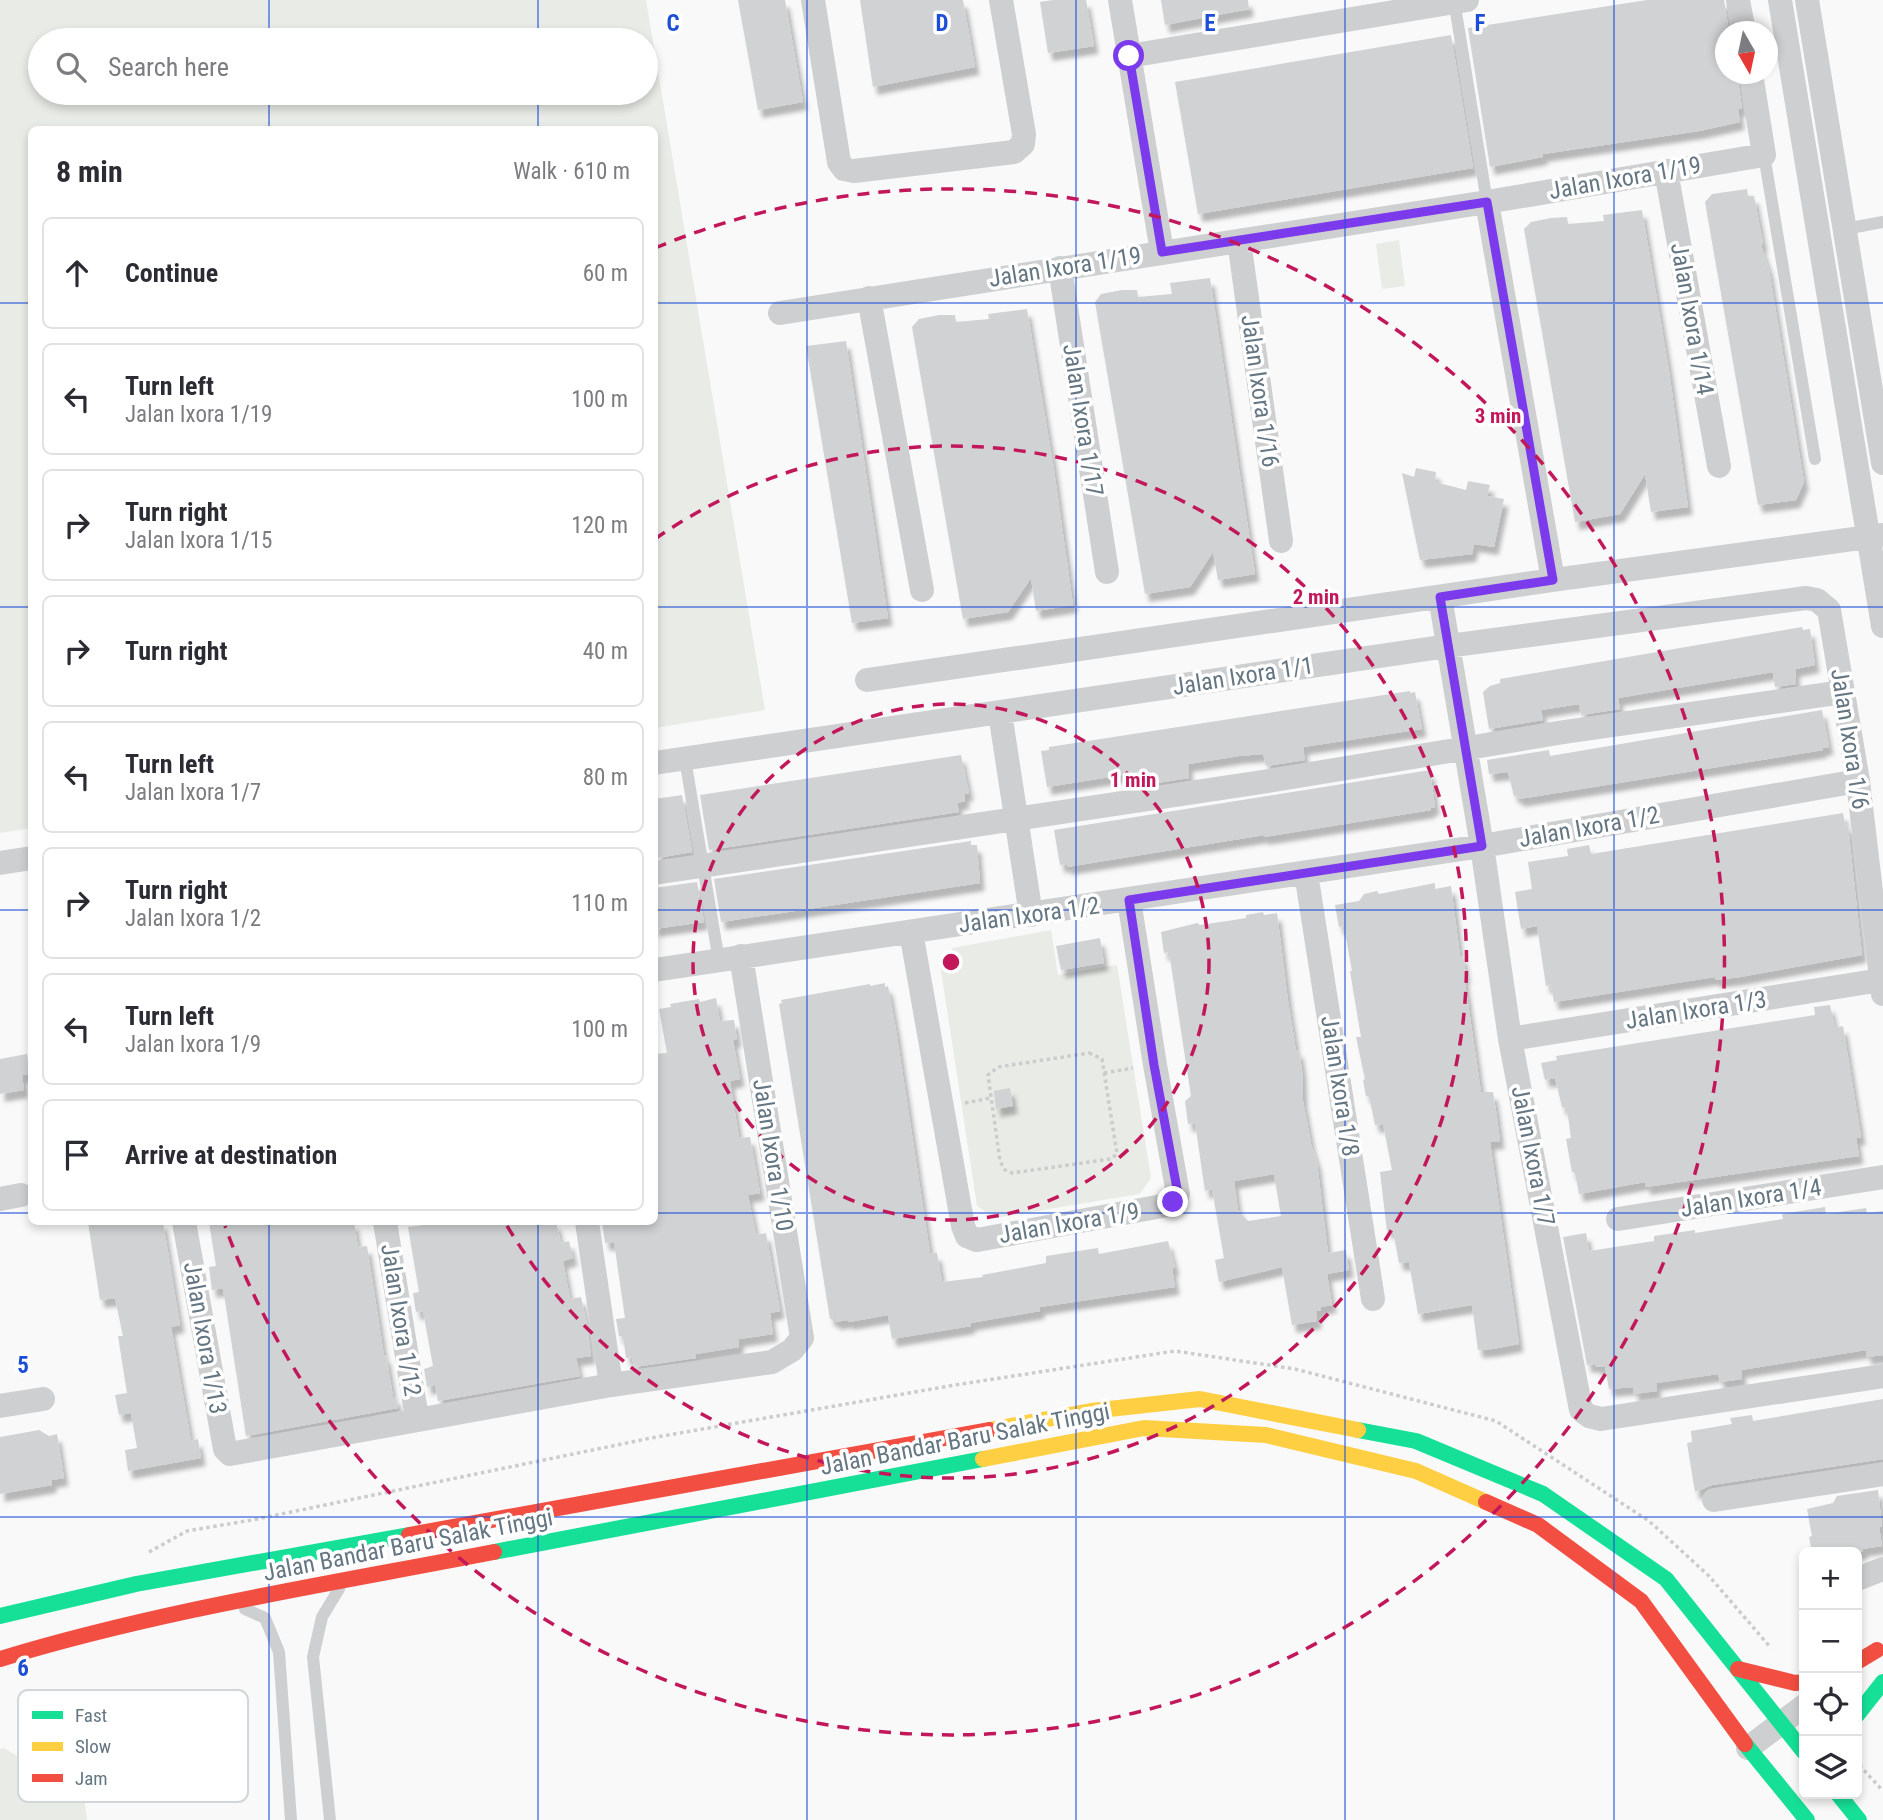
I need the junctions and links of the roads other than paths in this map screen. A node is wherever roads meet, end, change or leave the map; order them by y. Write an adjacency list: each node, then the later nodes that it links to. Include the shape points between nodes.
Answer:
1 (814, 0): 2 (street, via 839,162 854,171 1014,152 1023,144)
2 (1001, 0)
3 (1120, 0): 9 (street)
4 (1738, 0): 8 (street)
5 (1780, 0): 24 (street)
6 (1807, 0): 15 (street)
7 (1459, 1): 9 (street); 13 (lane)
8 (1742, 21)
9 (1129, 56): 17 (street)
10 (1753, 84): 11 (street)
11 (1764, 155): 12 (street, Jalan Ixora 1/19); 21 (lane)
12 (1666, 171): 13 (street, Jalan Ixora 1/19); 23 (street, Jalan Ixora 1/14)
13 (1487, 202): 16 (street, Jalan Ixora 1/19); 27 (street)
14 (1883, 222): 15 (lane)
15 (1844, 229): 22 (street)
16 (1239, 241): 17 (street, Jalan Ixora 1/19); 25 (street, Jalan Ixora 1/16)
17 (1162, 252): 18 (street, Jalan Ixora 1/19)
18 (1060, 268): 19 (street, Jalan Ixora 1/19); 26 (street, Jalan Ixora 1/17)
19 (869, 298): 20 (street, Jalan Ixora 1/19); 28 (street)
20 (780, 313)
21 (1815, 459)
22 (1883, 463)
23 (1719, 466)
24 (1876, 536): 27 (street); 31 (street)
25 (1281, 541)
26 (1107, 572)
27 (1553, 580): 29 (street)
28 (922, 590)
29 (1440, 597): 32 (street, Jalan Ixora 1/7); 33 (street)
30 (1829, 610): 32 (street, Jalan Ixora 1/1, via 1806,598); 34 (street, Jalan Ixora 1/6)
31 (1883, 626)
32 (1448, 646): 35 (street, Jalan Ixora 1/1); 36 (street, Jalan Ixora 1/7)
33 (867, 680)
34 (1843, 692): 36 (street); 39 (street, Jalan Ixora 1/6)
35 (1000, 713): 37 (street, Jalan Ixora 1/1); 40 (street)
36 (1465, 747): 40 (street); 41 (street, Jalan Ixora 1/7)
37 (685, 758): 38 (street, Jalan Ixora 1/1); 44 (lane)
38 (658, 762)
39 (1858, 781): 41 (street, Jalan Ixora 1/2); 52 (street, Jalan Ixora 1/6)
40 (1016, 819): 44 (street); 48 (street)
41 (1482, 846): 46 (street, Jalan Ixora 1/2); 53 (street, Jalan Ixora 1/7)
42 (28, 859): 43 (street)
43 (0, 863)
44 (703, 866): 45 (street); 50 (lane)
45 (658, 872)
46 (1306, 873): 47 (street, Jalan Ixora 1/2); 59 (street, Jalan Ixora 1/8)
47 (1129, 900): 48 (street, Jalan Ixora 1/2); 49 (street, Jalan Ixora 1/9, via 1178,1194 1173,1202 977,1240 967,1236)
48 (1031, 915): 49 (street, Jalan Ixora 1/2)
49 (911, 932): 50 (street, Jalan Ixora 1/2)
50 (730, 959): 51 (street, Jalan Ixora 1/2); 61 (street, Jalan Ixora 1/10, via 802,1338 772,1362)
51 (658, 969)
52 (1882, 987): 53 (street, Jalan Ixora 1/3)
53 (1510, 1039): 60 (street, Jalan Ixora 1/7, via 1581,1410 1601,1419)
54 (1883, 1177): 55 (street, Jalan Ixora 1/4)
55 (1618, 1219)
56 (185, 1225): 64 (street, Jalan Ixora 1/13, via 225,1449 230,1454)
57 (385, 1225): 64 (street, Jalan Ixora 1/12)
58 (587, 1225): 61 (street)
59 (1373, 1300)
60 (1883, 1376)
61 (611, 1385): 64 (street)
62 (43, 1399): 63 (street)
63 (0, 1406)
64 (417, 1418)
65 (1883, 1474): 66 (street)
66 (1714, 1500)
67 (1883, 1569): 68 (street)
68 (1862, 1577)
69 (345, 1580): 70 (main road, Jalan Bandar Baru Salak Tinggi); 81 (main road, Jalan Bandar Baru Salak Tinggi, via 1144,1429 1266,1435 1416,1471 1538,1525 1641,1601); 86 (lane, via 322,1617 313,1657)
70 (229, 1603): 72 (main road, Jalan Bandar Baru Salak Tinggi, via 75,1636); 85 (lane, via 265,1618 279,1653)
71 (0, 1615): 73 (main road, Jalan Bandar Baru Salak Tinggi, via 136,1584 1091,1411 1200,1399 1416,1441 1543,1494 1666,1579)
72 (0, 1659)
73 (1738, 1669): 75 (main road); 79 (main road, Jalan Bandar Baru Salak Tinggi)
74 (1883, 1681): 76 (street); 77 (main road)
75 (1799, 1683)
76 (1862, 1697)
77 (1862, 1708)
78 (1799, 1710): 79 (street)
79 (1782, 1723): 80 (main road, Jalan Bandar Baru Salak Tinggi); 81 (street)
80 (1799, 1743)
81 (1748, 1748): 83 (main road, Jalan Bandar Baru Salak Tinggi)
82 (1799, 1751): 83 (street)
83 (1769, 1773): 87 (main road, Jalan Bandar Baru Salak Tinggi)
84 (1843, 1799): 88 (main road)
85 (291, 1820)
86 (330, 1820)
87 (1807, 1820)
88 (1859, 1820)

